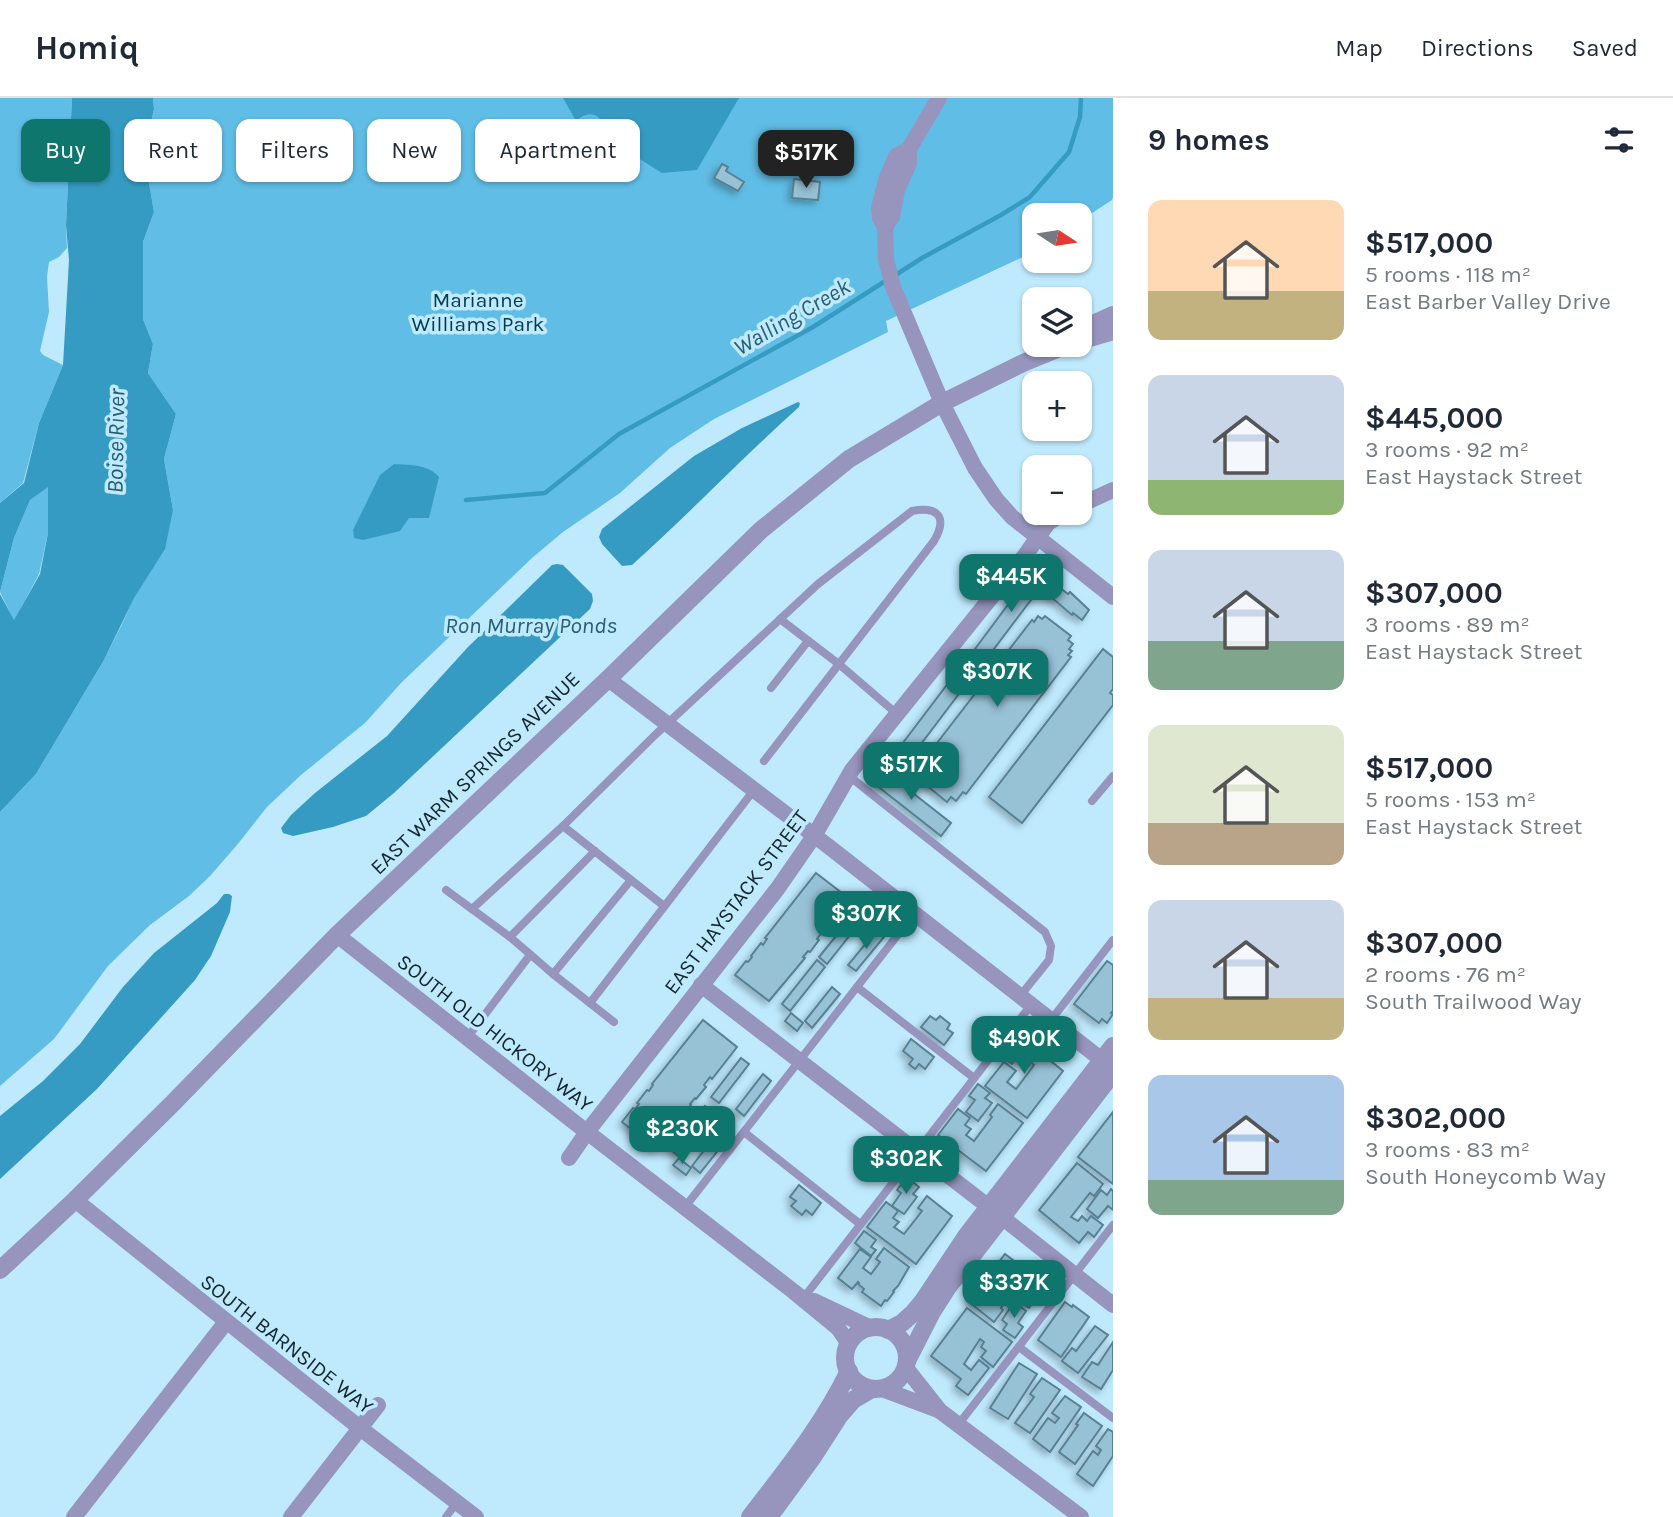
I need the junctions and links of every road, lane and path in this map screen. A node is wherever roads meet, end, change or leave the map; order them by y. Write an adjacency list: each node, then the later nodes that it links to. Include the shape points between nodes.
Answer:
1 (939, 98): 9 (street, via 909,149 909,163 885,227 885,249 904,317)
2 (1113, 315): 3 (street)
3 (1092, 325)
4 (1113, 331): 5 (street)
5 (1092, 337)
6 (1033, 357): 8 (street, EAST WARM SPRINGS AVENUE)
7 (1038, 357): 8 (street, EAST WARM SPRINGS AVENUE)
8 (1023, 363): 9 (street, EAST WARM SPRINGS AVENUE)
9 (942, 403): 13 (street, via 996,499); 18 (street, EAST WARM SPRINGS AVENUE, via 849,459 761,530)
10 (1113, 490): 11 (street)
11 (1092, 500)
12 (1046, 525): 13 (street, EAST HAYSTACK STREET)
13 (1037, 537): 14 (street); 20 (street, EAST HAYSTACK STREET)
14 (1113, 597)
15 (780, 619): 16 (lane); 17 (lane, via 912,512 933,511 942,521 940,531); 21 (lane)
16 (808, 641): 17 (lane); 19 (lane)
17 (840, 665): 20 (lane); 22 (lane)
18 (608, 679): 21 (street); 35 (street, EAST WARM SPRINGS AVENUE)
19 (771, 688)
20 (897, 713): 23 (street, EAST HAYSTACK STREET)
21 (667, 724): 25 (street); 27 (lane)
22 (764, 761)
23 (849, 776): 28 (street, EAST HAYSTACK STREET); 42 (lane, via 1045,932 1051,946 1049,960)
24 (1113, 776): 26 (lane)
25 (754, 790): 28 (street); 32 (lane)
26 (1092, 801)
27 (563, 826): 29 (lane); 33 (lane)
28 (814, 836): 34 (street); 40 (street, EAST HAYSTACK STREET)
29 (595, 851): 30 (lane); 36 (lane)
30 (631, 880): 32 (lane); 39 (lane)
31 (446, 890): 33 (lane)
32 (664, 906): 43 (lane)
33 (472, 909): 36 (lane)
34 (914, 914): 41 (lane); 42 (street)
35 (337, 935): 46 (street, SOUTH OLD HICKORY WAY); 54 (street, EAST WARM SPRINGS AVENUE)
36 (510, 937): 38 (lane)
37 (1113, 940): 44 (lane)
38 (530, 955): 39 (lane); 46 (lane)
39 (554, 974): 43 (lane)
40 (701, 985): 47 (street); 50 (street, EAST HAYSTACK STREET)
41 (857, 987): 47 (lane); 49 (lane)
42 (1025, 1000): 44 (street); 49 (lane)
43 (590, 1003): 45 (lane)
44 (1051, 1020): 48 (street)
45 (614, 1022)
46 (467, 1038): 50 (street, SOUTH OLD HICKORY WAY)
47 (799, 1061): 51 (lane); 52 (street)
48 (1110, 1062): 56 (street)
49 (974, 1078): 52 (lane)
50 (587, 1132): 53 (street, EAST HAYSTACK STREET); 55 (street, SOUTH OLD HICKORY WAY)
51 (744, 1132): 55 (lane); 57 (lane)
52 (917, 1152): 56 (street); 57 (lane)
53 (569, 1158)
54 (75, 1200): 59 (street, EAST WARM SPRINGS AVENUE); 63 (street, SOUTH BARNSIDE WAY)
55 (685, 1207): 61 (street, SOUTH OLD HICKORY WAY)
56 (995, 1212): 60 (street); 64 (street, via 967,1235 913,1313 902,1323); 67 (street, via 932,1312)
57 (860, 1224): 61 (lane)
58 (1113, 1225): 60 (lane)
59 (0, 1270)
60 (1074, 1276): 62 (street); 66 (lane)
61 (799, 1293): 64 (street, SOUTH OLD HICKORY WAY); 65 (street, SOUTH OLD HICKORY WAY)
62 (1113, 1305)
63 (226, 1322): 74 (street, SOUTH BARNSIDE WAY); 76 (street)
64 (879, 1329): 65 (street, via 855,1337); 67 (street, via 901,1340)
65 (849, 1344): 68 (street)
66 (1019, 1347): 72 (lane); 73 (lane)
67 (906, 1364): 69 (street, via 897,1382); 71 (street)
68 (849, 1371): 69 (street, via 862,1386); 80 (street, via 818,1426)
69 (877, 1389): 71 (street); 81 (street, via 853,1400 840,1415)
70 (378, 1405): 74 (street)
71 (940, 1411): 73 (street)
72 (1113, 1418)
73 (958, 1425): 82 (street)
74 (360, 1428): 75 (street, SOUTH BARNSIDE WAY); 77 (street)
75 (457, 1502): 78 (lane); 79 (street, SOUTH BARNSIDE WAY)
76 (74, 1517)
77 (291, 1517)
78 (446, 1517)
79 (476, 1517)
80 (750, 1517)
81 (769, 1517)
82 (1081, 1517)

